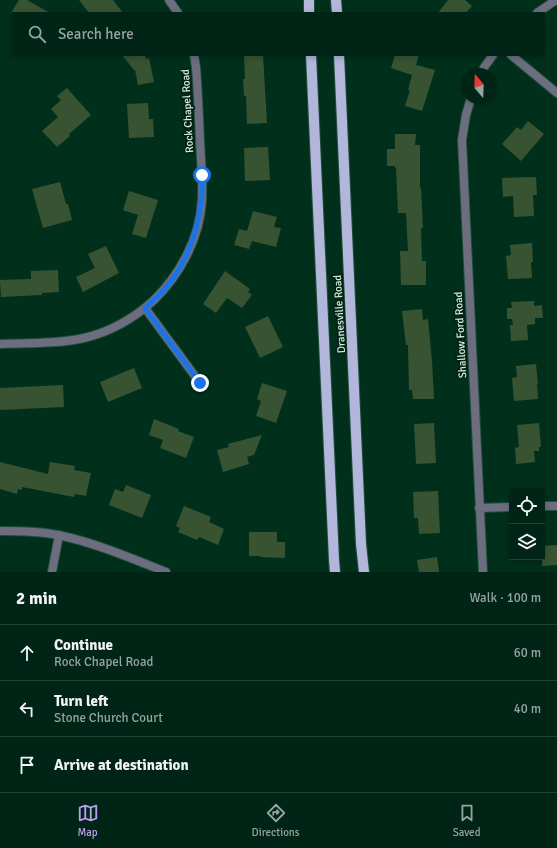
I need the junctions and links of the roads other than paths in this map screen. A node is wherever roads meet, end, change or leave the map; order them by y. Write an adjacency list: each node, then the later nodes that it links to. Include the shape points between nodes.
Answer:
1 (169, 0): 5 (street)
2 (308, 0): 6 (main road)
3 (336, 0): 7 (main road)
4 (556, 0): 8 (street)
5 (177, 12)
6 (309, 12)
7 (337, 12)
8 (538, 12)
9 (194, 56): 17 (street, Rock Chapel Road, via 202,175 202,201 198,225 178,271 162,292)
10 (311, 56): 28 (main road, Dranesville Road)
11 (339, 56): 29 (main road, Dranesville Road)
12 (492, 56): 14 (street)
13 (512, 56): 15 (street)
14 (484, 68)
15 (557, 93)
16 (469, 104): 23 (street, Shallow Ford Road, via 462,140)
17 (145, 308): 18 (street, Rock Chapel Road, via 106,331 85,338); 19 (street)
18 (0, 344)
19 (200, 383)
20 (545, 506): 21 (street)
21 (557, 506)
22 (509, 507): 23 (street)
23 (480, 508): 30 (street, Shallow Ford Road)
24 (0, 530): 25 (street)
25 (59, 535): 26 (street); 27 (street, via 105,548)
26 (52, 572)
27 (166, 572)
28 (335, 572)
29 (364, 572)
30 (483, 572)

